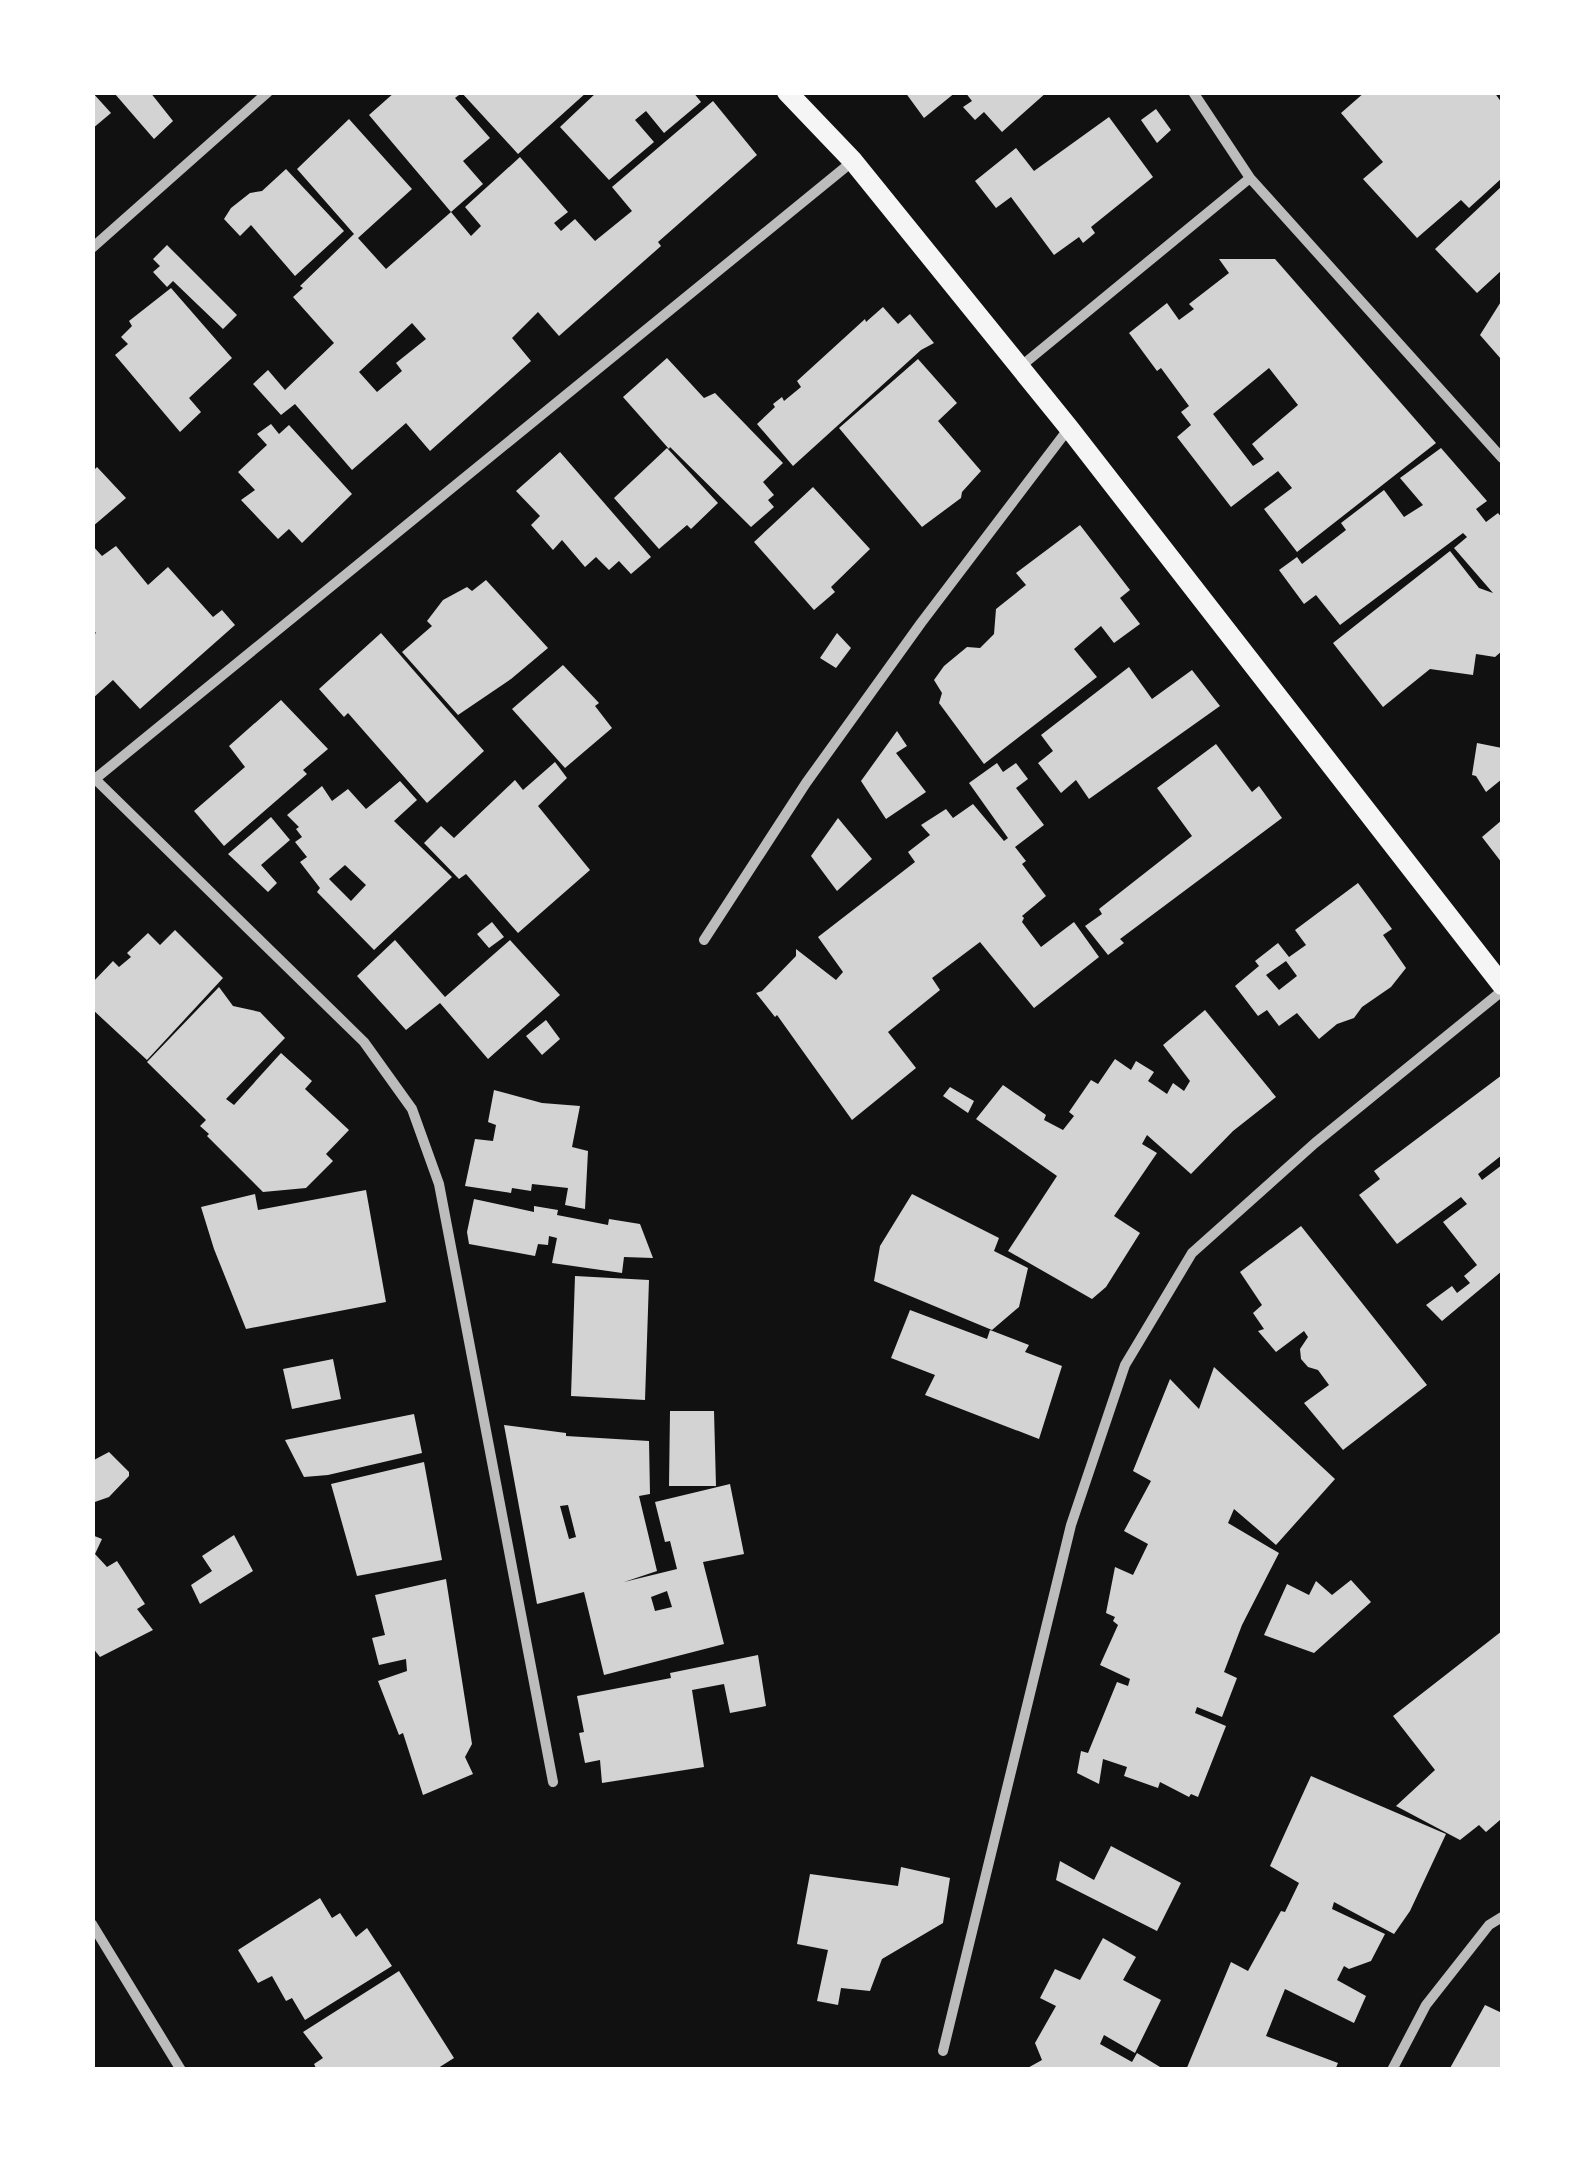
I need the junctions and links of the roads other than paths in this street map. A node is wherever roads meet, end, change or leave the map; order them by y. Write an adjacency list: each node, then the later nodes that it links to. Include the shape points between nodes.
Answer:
1 (268, 92): 6 (street)
2 (787, 92): 4 (main road)
3 (1193, 92): 5 (street)
4 (852, 160): 7 (main road); 10 (street)
5 (1250, 178): 7 (street); 9 (street)
6 (92, 248)
7 (1020, 367): 8 (main road)
8 (1069, 428): 11 (street, via 920,623); 12 (main road)
9 (1502, 458)
10 (94, 778): 13 (street, via 364,1042 412,1109 439,1184)
11 (704, 940)
12 (1502, 988): 16 (street, via 1192,1253 1125,1365 1071,1525)
13 (553, 1782)
14 (1502, 1917): 18 (street, via 1488,1925 1426,2006)
15 (92, 1924): 17 (street)
16 (943, 2051)
17 (181, 2070)
18 (1392, 2070)

